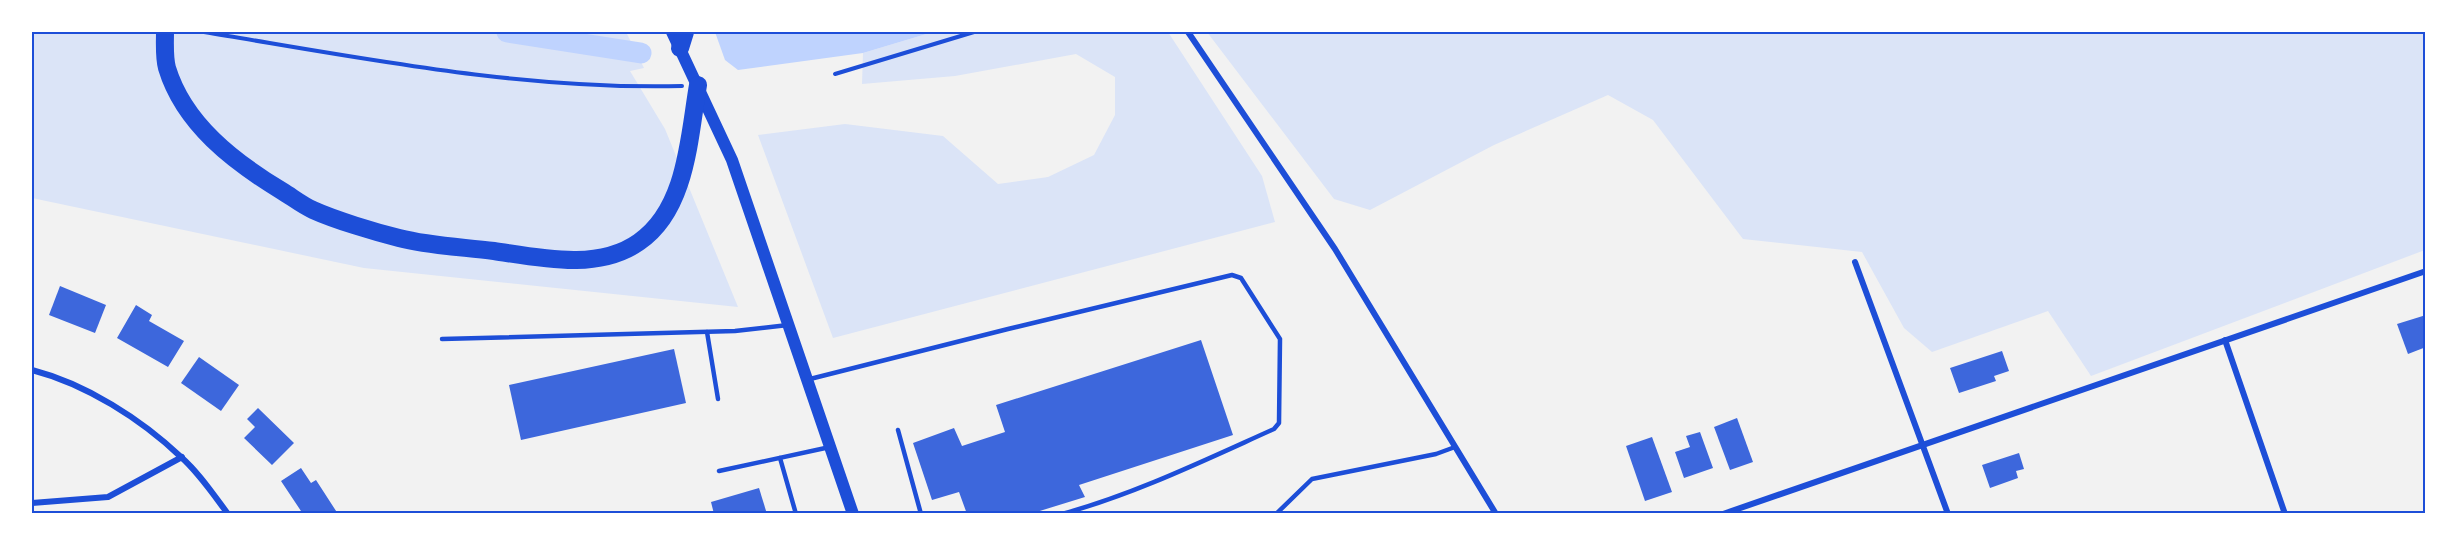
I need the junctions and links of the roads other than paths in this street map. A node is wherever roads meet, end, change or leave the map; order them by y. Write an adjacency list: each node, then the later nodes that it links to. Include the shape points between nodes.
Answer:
1 (165, 32): 5 (highway, via 166,67 186,108 214,143 251,172 313,210 400,238 540,258 598,260 640,242 656,227 669,208 686,158)
2 (672, 32): 4 (main road)
3 (1188, 32): 18 (street, via 1335,249)
4 (682, 40): 5 (main road)
5 (698, 85): 8 (main road, via 732,160)
6 (1854, 262): 16 (street)
7 (2426, 271): 11 (street)
8 (788, 325): 9 (lane); 13 (main road)
9 (707, 332): 10 (lane); 14 (lane)
10 (442, 339)
11 (2225, 340): 16 (street); 32 (street)
12 (32, 370): 19 (street, via 86,391 131,417)
13 (807, 380): 17 (main road); 27 (lane, via 1232,275 1241,278 1280,339 1279,423 1274,429 1208,459 1093,505)
14 (718, 399)
15 (898, 430): 26 (lane)
16 (1924, 444): 30 (street); 31 (street)
17 (830, 447): 20 (lane); 25 (main road)
18 (1455, 447): 28 (lane, via 1312,479); 29 (street)
19 (182, 457): 22 (street, via 108,497); 23 (street)
20 (780, 458): 21 (lane); 24 (lane)
21 (719, 471)
22 (32, 503)
23 (228, 513)
24 (796, 513)
25 (853, 513)
26 (921, 513)
27 (1062, 513)
28 (1276, 513)
29 (1496, 513)
30 (1723, 513)
31 (1948, 513)
32 (2285, 513)

